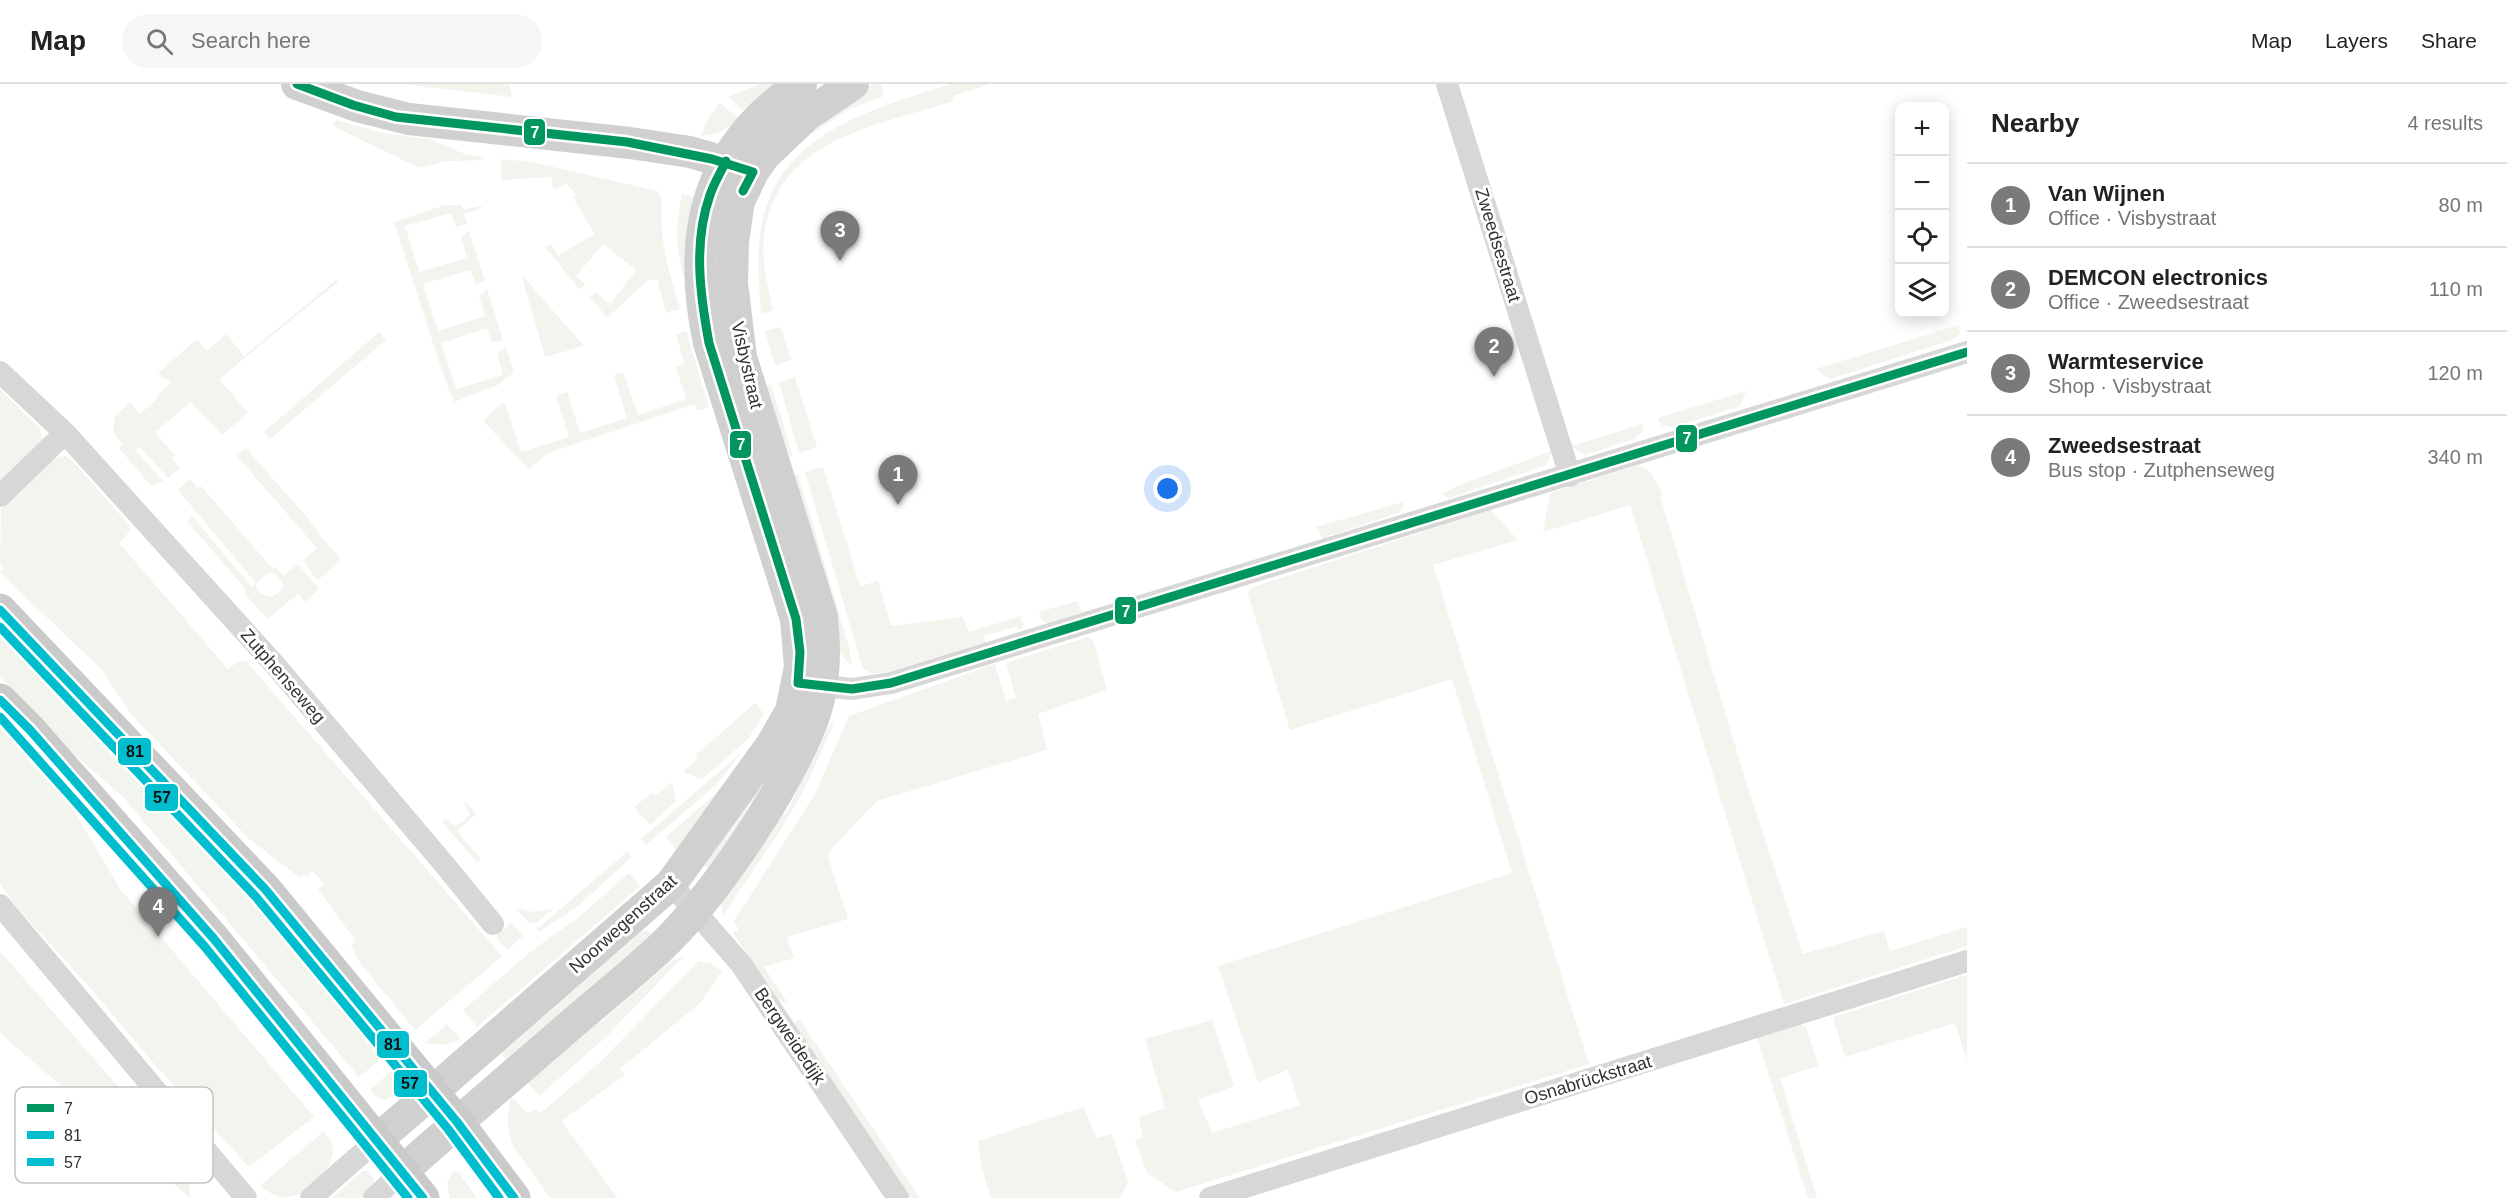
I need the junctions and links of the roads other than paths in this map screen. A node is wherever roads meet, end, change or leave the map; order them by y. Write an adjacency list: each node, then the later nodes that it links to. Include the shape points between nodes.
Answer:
1 (297, 84): 5 (street, via 357,106 409,119 630,143 690,152)
2 (801, 84): 5 (street, Visbystraat, via 753,122)
3 (853, 84): 5 (street, Visbystraat)
4 (1447, 84): 9 (street, Zweedsestraat)
5 (740, 167): 12 (street, Visbystraat, via 733,242 735,322 746,376 822,617 825,648)
6 (1967, 352): 9 (street)
7 (0, 372): 8 (street, Zutphenseweg)
8 (65, 433): 10 (street); 17 (street, Zutphenseweg, via 281,672)
9 (1570, 476): 12 (street, via 891,683 852,689)
10 (0, 496)
11 (5, 615): 20 (main road, via 265,889)
12 (810, 684): 14 (street, Noorwegenstraat, via 772,744); 16 (street, Noorwegenstraat, via 812,723 777,791 734,858)
13 (0, 700): 22 (main road, via 214,939)
14 (671, 884): 16 (street, Bergweidedijk); 20 (street, Noorwegenstraat)
15 (0, 905): 19 (street)
16 (694, 910): 21 (street, Noorwegenstraat, via 660,948); 30 (street, Bergweidedijk, via 741,964)
17 (493, 924)
18 (1967, 961): 31 (street, Osnabrückstraat)
19 (153, 1087)
20 (432, 1092): 21 (main road); 22 (street)
21 (458, 1122): 24 (street); 29 (main road)
22 (376, 1141): 24 (main road); 26 (street)
23 (213, 1159): 25 (street)
24 (403, 1172): 27 (street); 28 (main road)
25 (246, 1198)
26 (312, 1198)
27 (374, 1198)
28 (423, 1198)
29 (514, 1198)
30 (898, 1198)
31 (1210, 1198)

